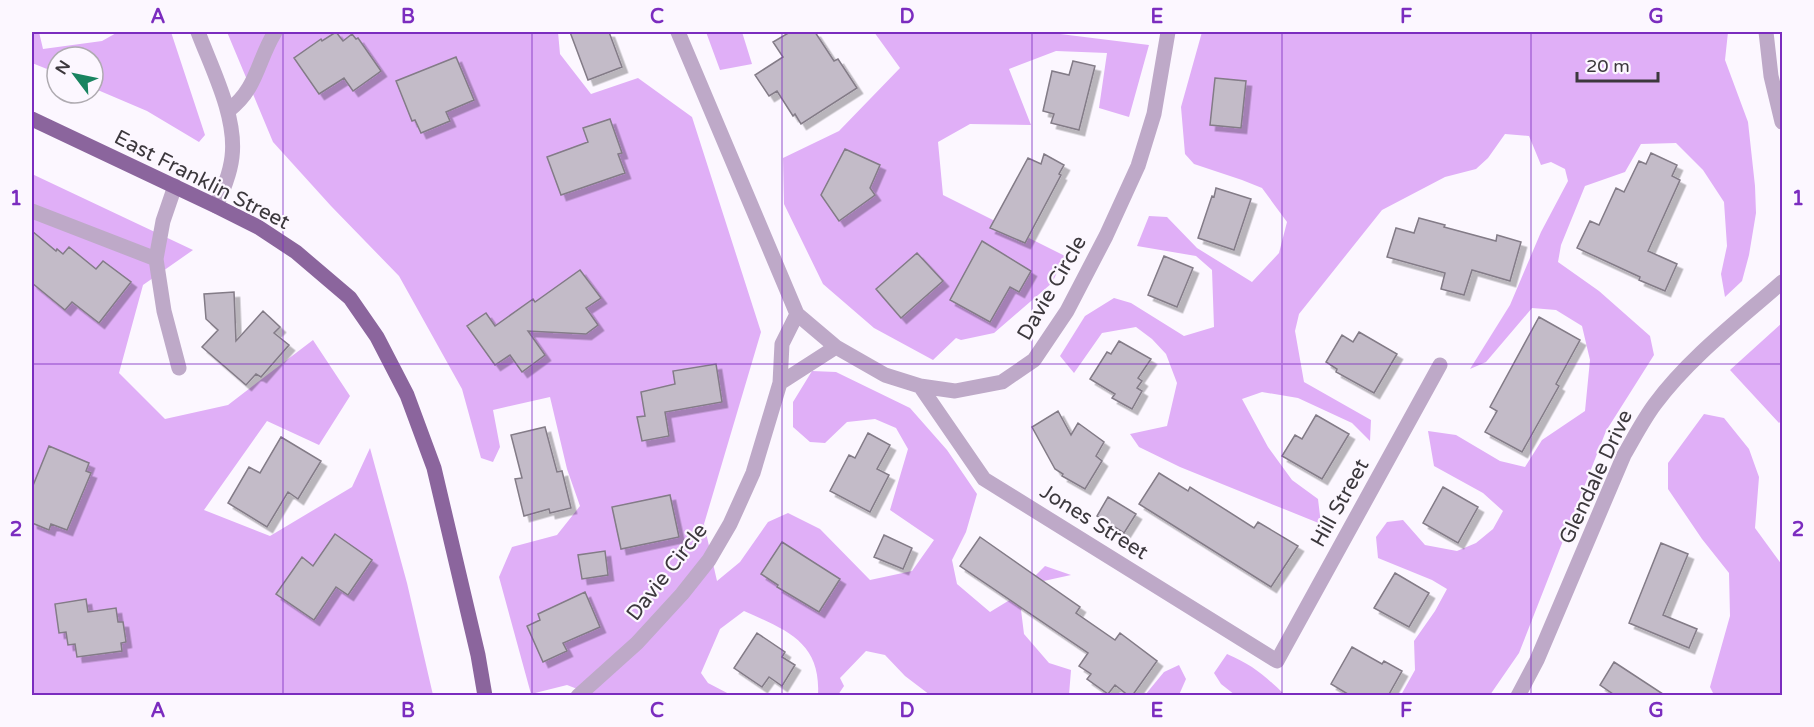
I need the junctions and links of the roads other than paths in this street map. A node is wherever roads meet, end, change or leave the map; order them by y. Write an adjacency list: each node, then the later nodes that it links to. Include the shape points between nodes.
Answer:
1 (198, 32): 6 (street)
2 (275, 32): 6 (street, via 241,101)
3 (678, 32): 14 (street, Davie Circle)
4 (1168, 32): 19 (street, Davie Circle, via 1154,114 1138,166 1067,311 1034,360 1002,382 955,391)
5 (1766, 32): 8 (street)
6 (228, 111): 10 (street, via 233,134 232,159)
7 (32, 119): 9 (main road, East Franklin Street)
8 (1782, 122)
9 (175, 186): 10 (main road, East Franklin Street); 12 (street)
10 (216, 206): 21 (main road, East Franklin Street, via 296,252 350,298 377,337 407,395 434,468)
11 (32, 211): 12 (street)
12 (156, 259): 17 (street)
13 (1782, 282): 23 (street, Glendale Drive, via 1697,357 1654,404 1624,455)
14 (797, 314): 15 (street, Davie Circle); 18 (street, Davie Circle, via 782,344)
15 (836, 347): 18 (street); 19 (street, Davie Circle, via 885,375)
16 (1440, 365): 20 (street, Hill Street)
17 (179, 368)
18 (780, 383): 22 (street, Davie Circle, via 753,473 709,560 637,643)
19 (920, 386): 20 (street, Jones Street, via 984,478)
20 (1277, 661)
21 (485, 696)
22 (578, 696)
23 (1518, 696)

